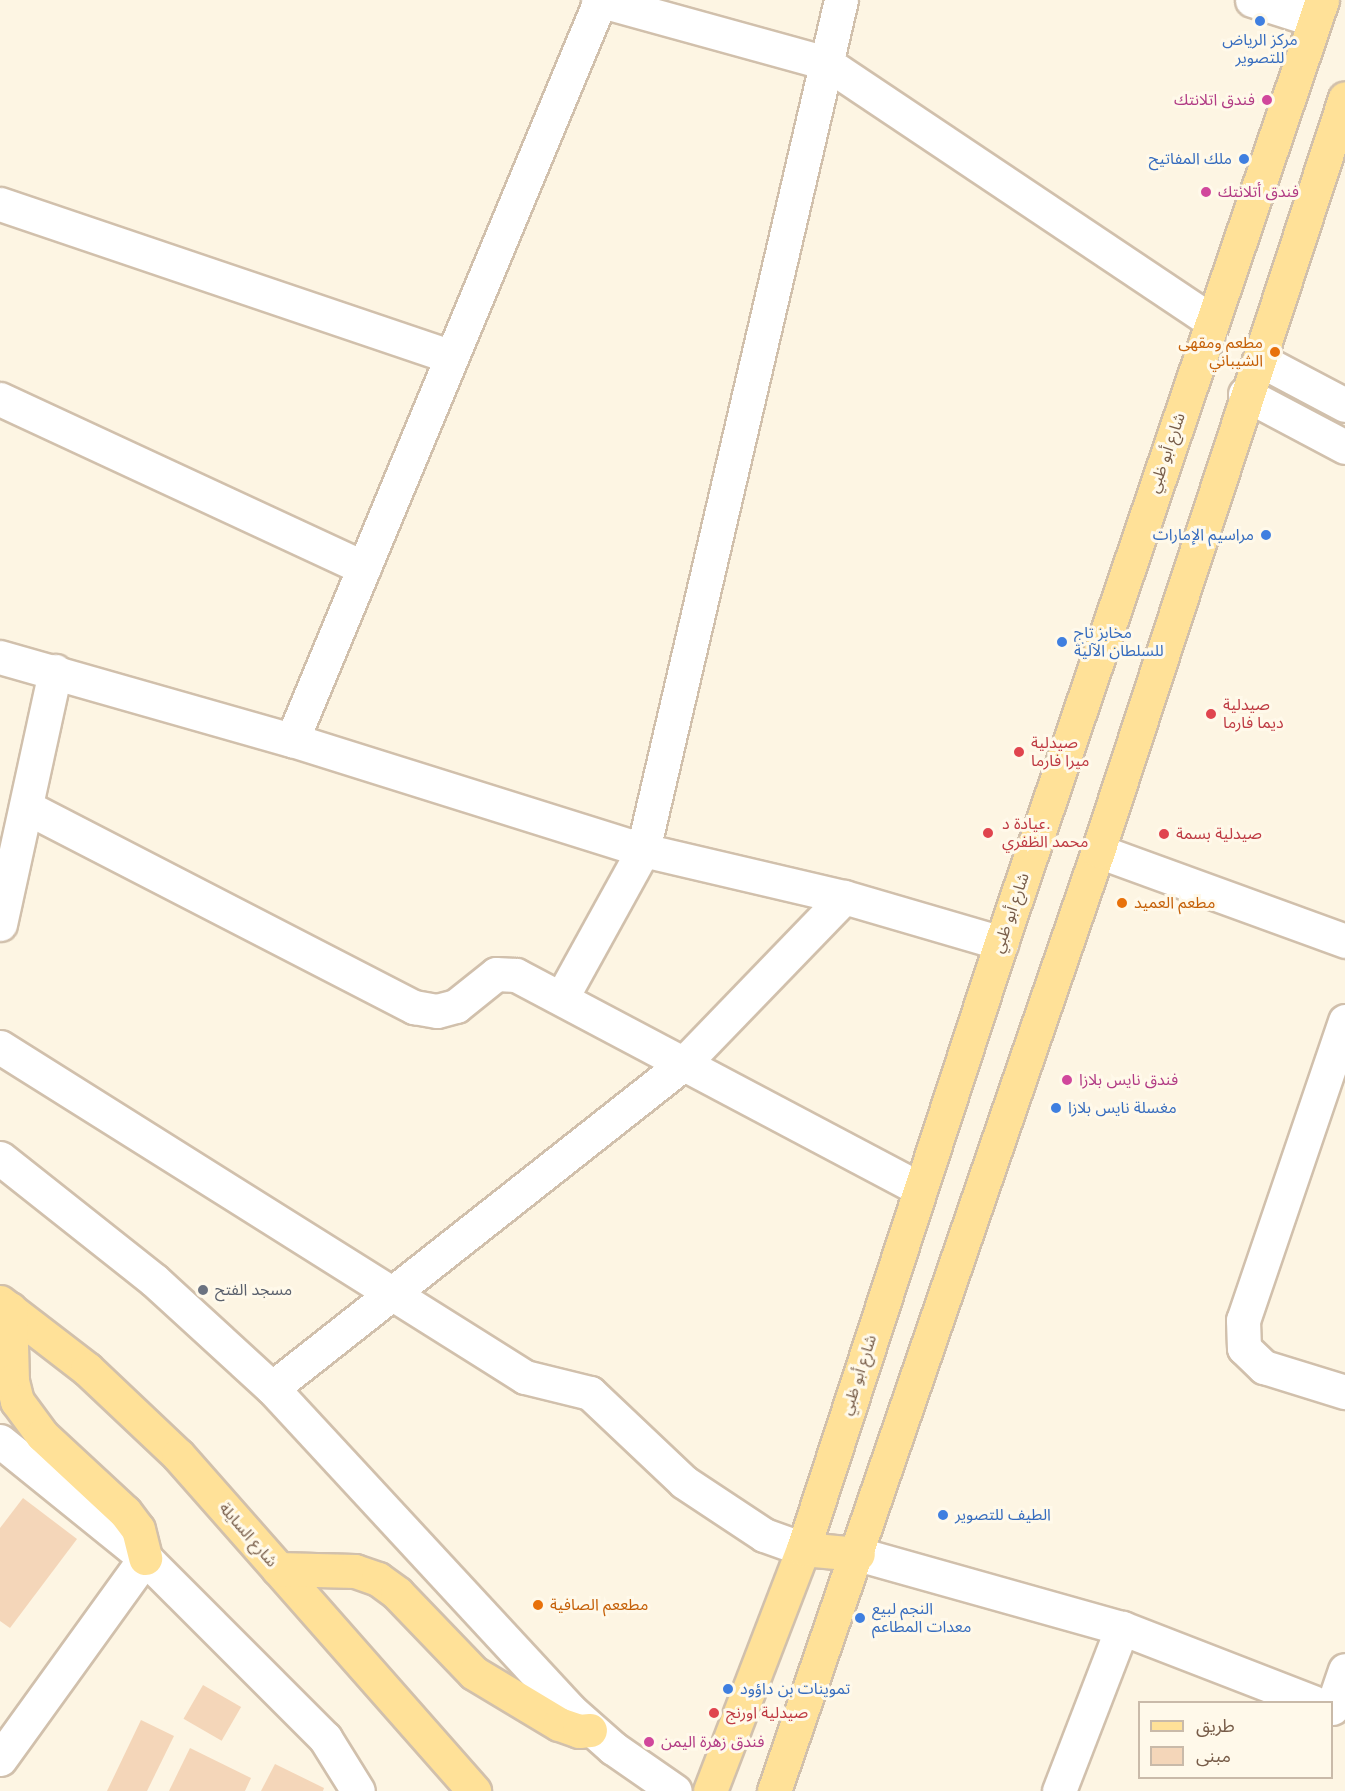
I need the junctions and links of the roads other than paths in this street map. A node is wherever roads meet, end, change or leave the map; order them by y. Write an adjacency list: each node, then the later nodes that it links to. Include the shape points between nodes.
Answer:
1 (599, 0): 5 (street); 9 (street)
2 (841, 0): 5 (street)
3 (1252, 0): 4 (street)
4 (1318, 10): 8 (main road, شارع أبو ظبي)
5 (826, 63): 8 (street); 20 (street)
6 (1345, 98): 10 (main road)
7 (0, 204): 9 (street)
8 (1212, 321): 25 (main road, شارع أبو ظبي)
9 (451, 357): 15 (street)
10 (1260, 360): 11 (main road); 13 (street)
11 (1245, 394): 14 (street); 21 (main road)
12 (0, 399): 15 (street)
13 (1345, 405)
14 (1345, 447)
15 (364, 568): 18 (street)
16 (0, 657): 17 (street)
17 (55, 671): 18 (street); 19 (street)
18 (292, 740): 20 (street)
19 (26, 807): 23 (street); 26 (street, via 414,1007 437,1011 456,1006 496,974 516,975)
20 (643, 850): 22 (street); 26 (street)
21 (1098, 851): 24 (street); 38 (main road)
22 (844, 897): 25 (street); 29 (street)
23 (0, 924)
24 (1345, 941)
25 (1001, 942): 31 (main road, شارع أبو ظبي)
26 (562, 997): 29 (street)
27 (1345, 1021): 35 (street, via 1243,1320 1244,1348 1264,1367)
28 (0, 1047): 32 (street)
29 (683, 1064): 31 (street); 32 (street)
30 (0, 1158): 34 (street, via 154,1280)
31 (919, 1188): 37 (main road, شارع أبو ظبي)
32 (392, 1291): 34 (street); 37 (street, via 525,1377 590,1393 684,1482 764,1535)
33 (5, 1305): 39 (main road, via 17,1401 42,1435 125,1512 138,1529); 40 (main road, شارع السايلة, via 87,1369 178,1455)
34 (272, 1388): 45 (street)
35 (1345, 1392)
36 (0, 1441): 39 (street)
37 (803, 1549): 38 (main road); 50 (main road, شارع أبو ظبي)
38 (858, 1554): 41 (street); 51 (main road)
39 (145, 1558): 46 (street); 47 (street, via 325,1738)
40 (278, 1569): 45 (main road, via 339,1569 378,1579 397,1593 474,1673 568,1728); 48 (main road, شارع السايلة)
41 (1122, 1628): 43 (street); 52 (street)
42 (1345, 1671): 44 (street)
43 (1310, 1701)
44 (1333, 1706)
45 (590, 1730): 49 (street)
46 (0, 1759)
47 (358, 1791)
48 (474, 1791)
49 (675, 1791)
50 (710, 1791)
51 (774, 1791)
52 (1059, 1791)

